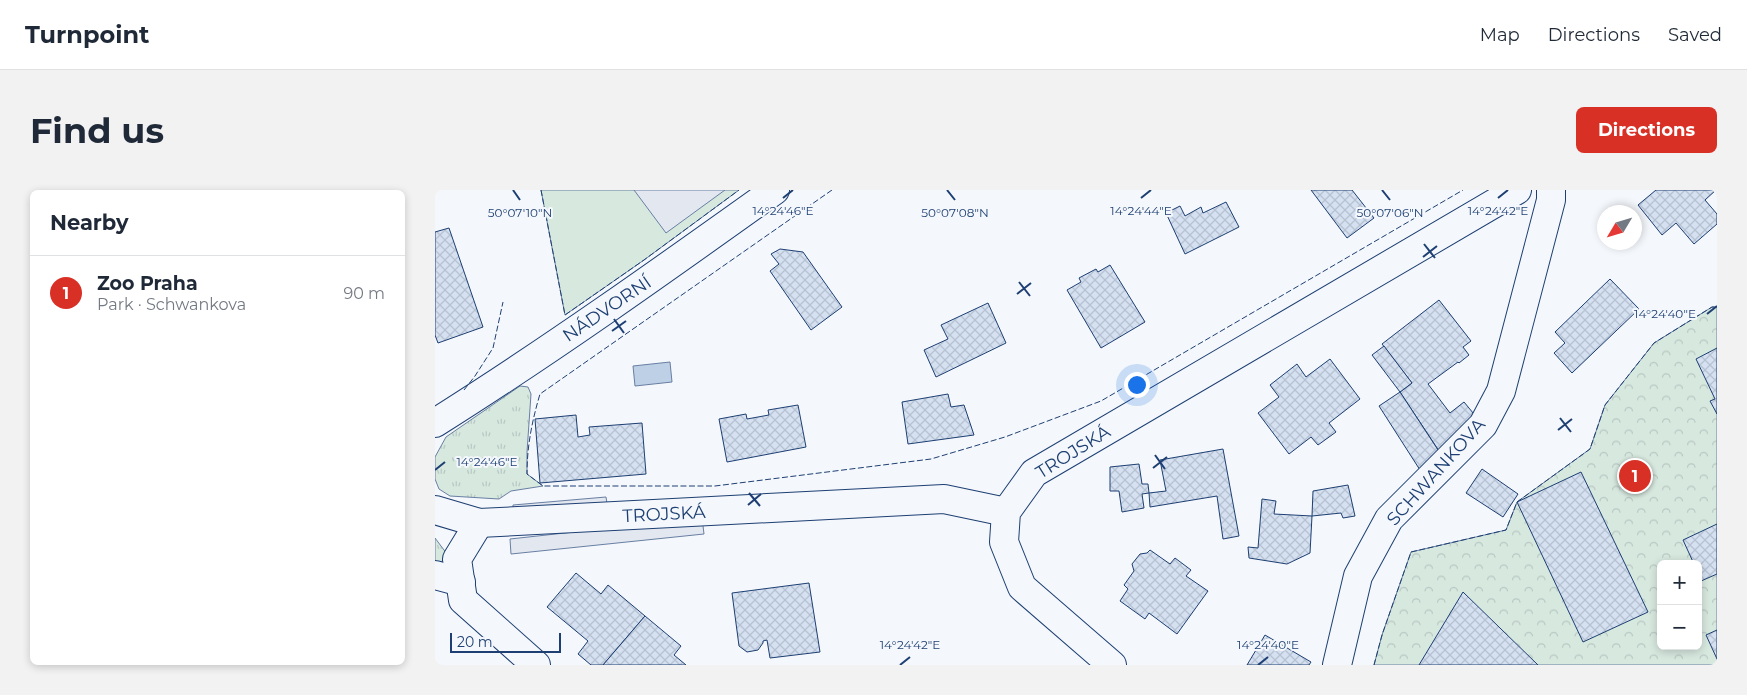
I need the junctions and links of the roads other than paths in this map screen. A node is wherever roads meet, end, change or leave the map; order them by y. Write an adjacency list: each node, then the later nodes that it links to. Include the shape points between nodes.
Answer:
1 (775, 190): 4 (street, NÁDVORNÍ, via 655,276)
2 (1517, 190): 6 (street, TROJSKÁ, via 1034,473)
3 (1551, 190): 12 (street, SCHWANKOVA, via 1501,391 1483,425 1389,519 1358,576)
4 (435, 423)
5 (435, 510): 7 (street, TROJSKÁ)
6 (1006, 512): 7 (street, TROJSKÁ, via 944,499); 11 (street, via 1004,542 1022,587)
7 (479, 523): 9 (street, via 457,559)
8 (435, 575): 9 (street)
9 (461, 582): 10 (street, via 463,600)
10 (536, 665)
11 (1112, 665)
12 (1337, 665)

